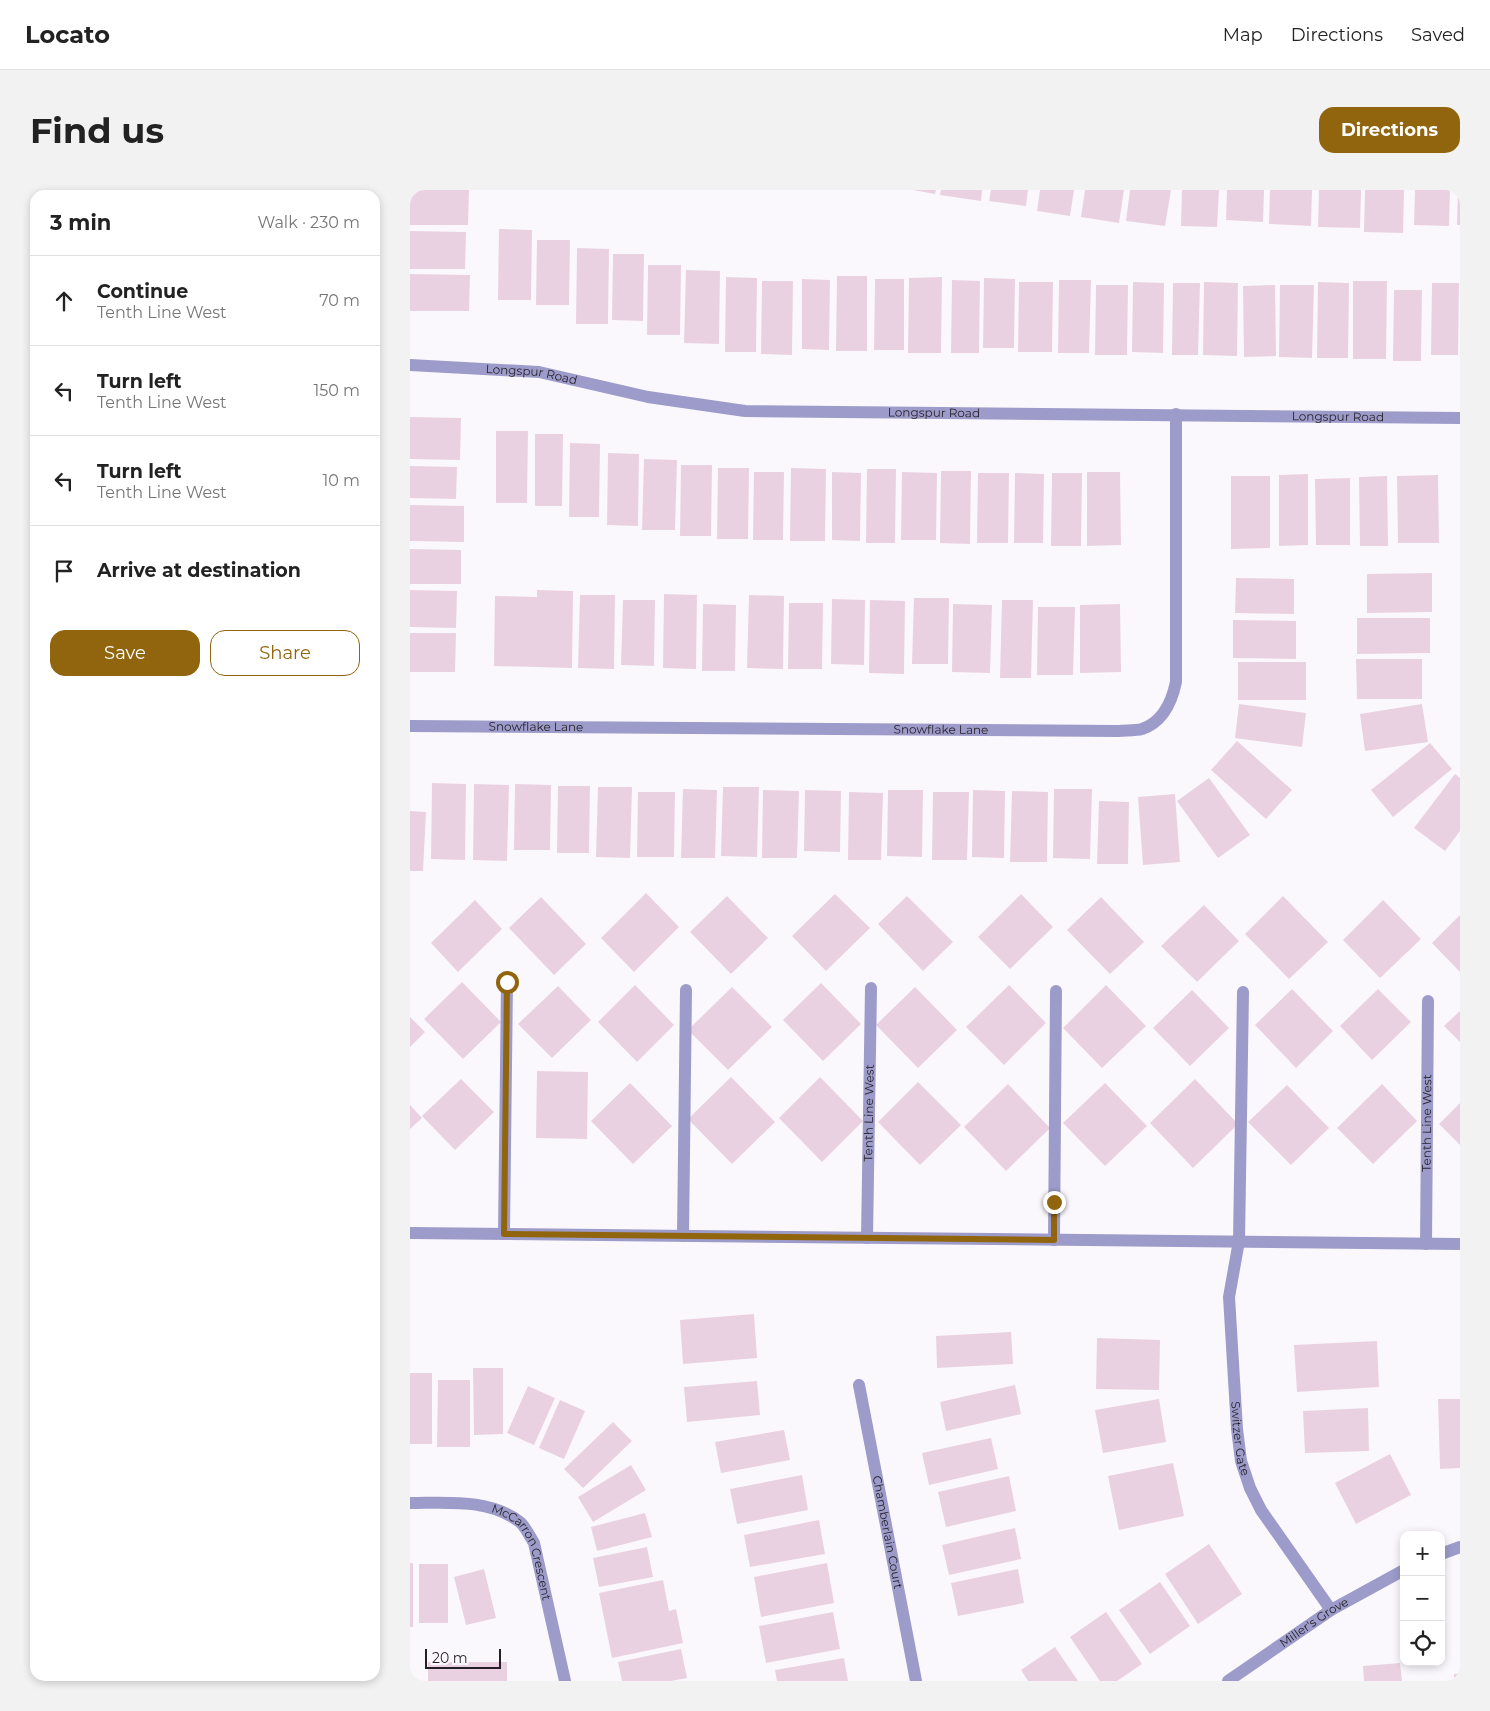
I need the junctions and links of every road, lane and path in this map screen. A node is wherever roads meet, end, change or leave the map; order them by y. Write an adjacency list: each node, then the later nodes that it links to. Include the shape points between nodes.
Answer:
1 (410, 366): 2 (street, Longspur Road, via 539,372 648,397 745,411)
2 (1176, 414): 3 (street, Longspur Road); 4 (street, Snowflake Lane, via 1176,682 1172,700 1158,718 1142,729)
3 (1460, 418)
4 (410, 726)
5 (507, 982): 12 (street)
6 (871, 988): 14 (street, Tenth Line West)
7 (686, 990): 13 (street)
8 (1056, 991): 15 (street)
9 (1243, 992): 16 (street)
10 (1428, 1001): 17 (street, Tenth Line West)
11 (410, 1233): 12 (street)
12 (504, 1234): 13 (street)
13 (683, 1236): 14 (street)
14 (868, 1238): 15 (street)
15 (1054, 1240): 16 (street)
16 (1239, 1241): 17 (street); 24 (street, Switzer Gate, via 1229,1297 1241,1461 1261,1510)
17 (1426, 1244): 18 (street)
18 (1460, 1244)
19 (859, 1385): 26 (street, Chamberlain Court)
20 (410, 1503): 25 (street, McCarron Crescent, via 477,1503 521,1523 534,1542)
21 (1460, 1548): 22 (street)
22 (1445, 1553)
23 (1400, 1572): 24 (street, Miller's Grove)
24 (1331, 1610): 27 (street, Miller's Grove)
25 (565, 1681)
26 (916, 1681)
27 (1228, 1681)

